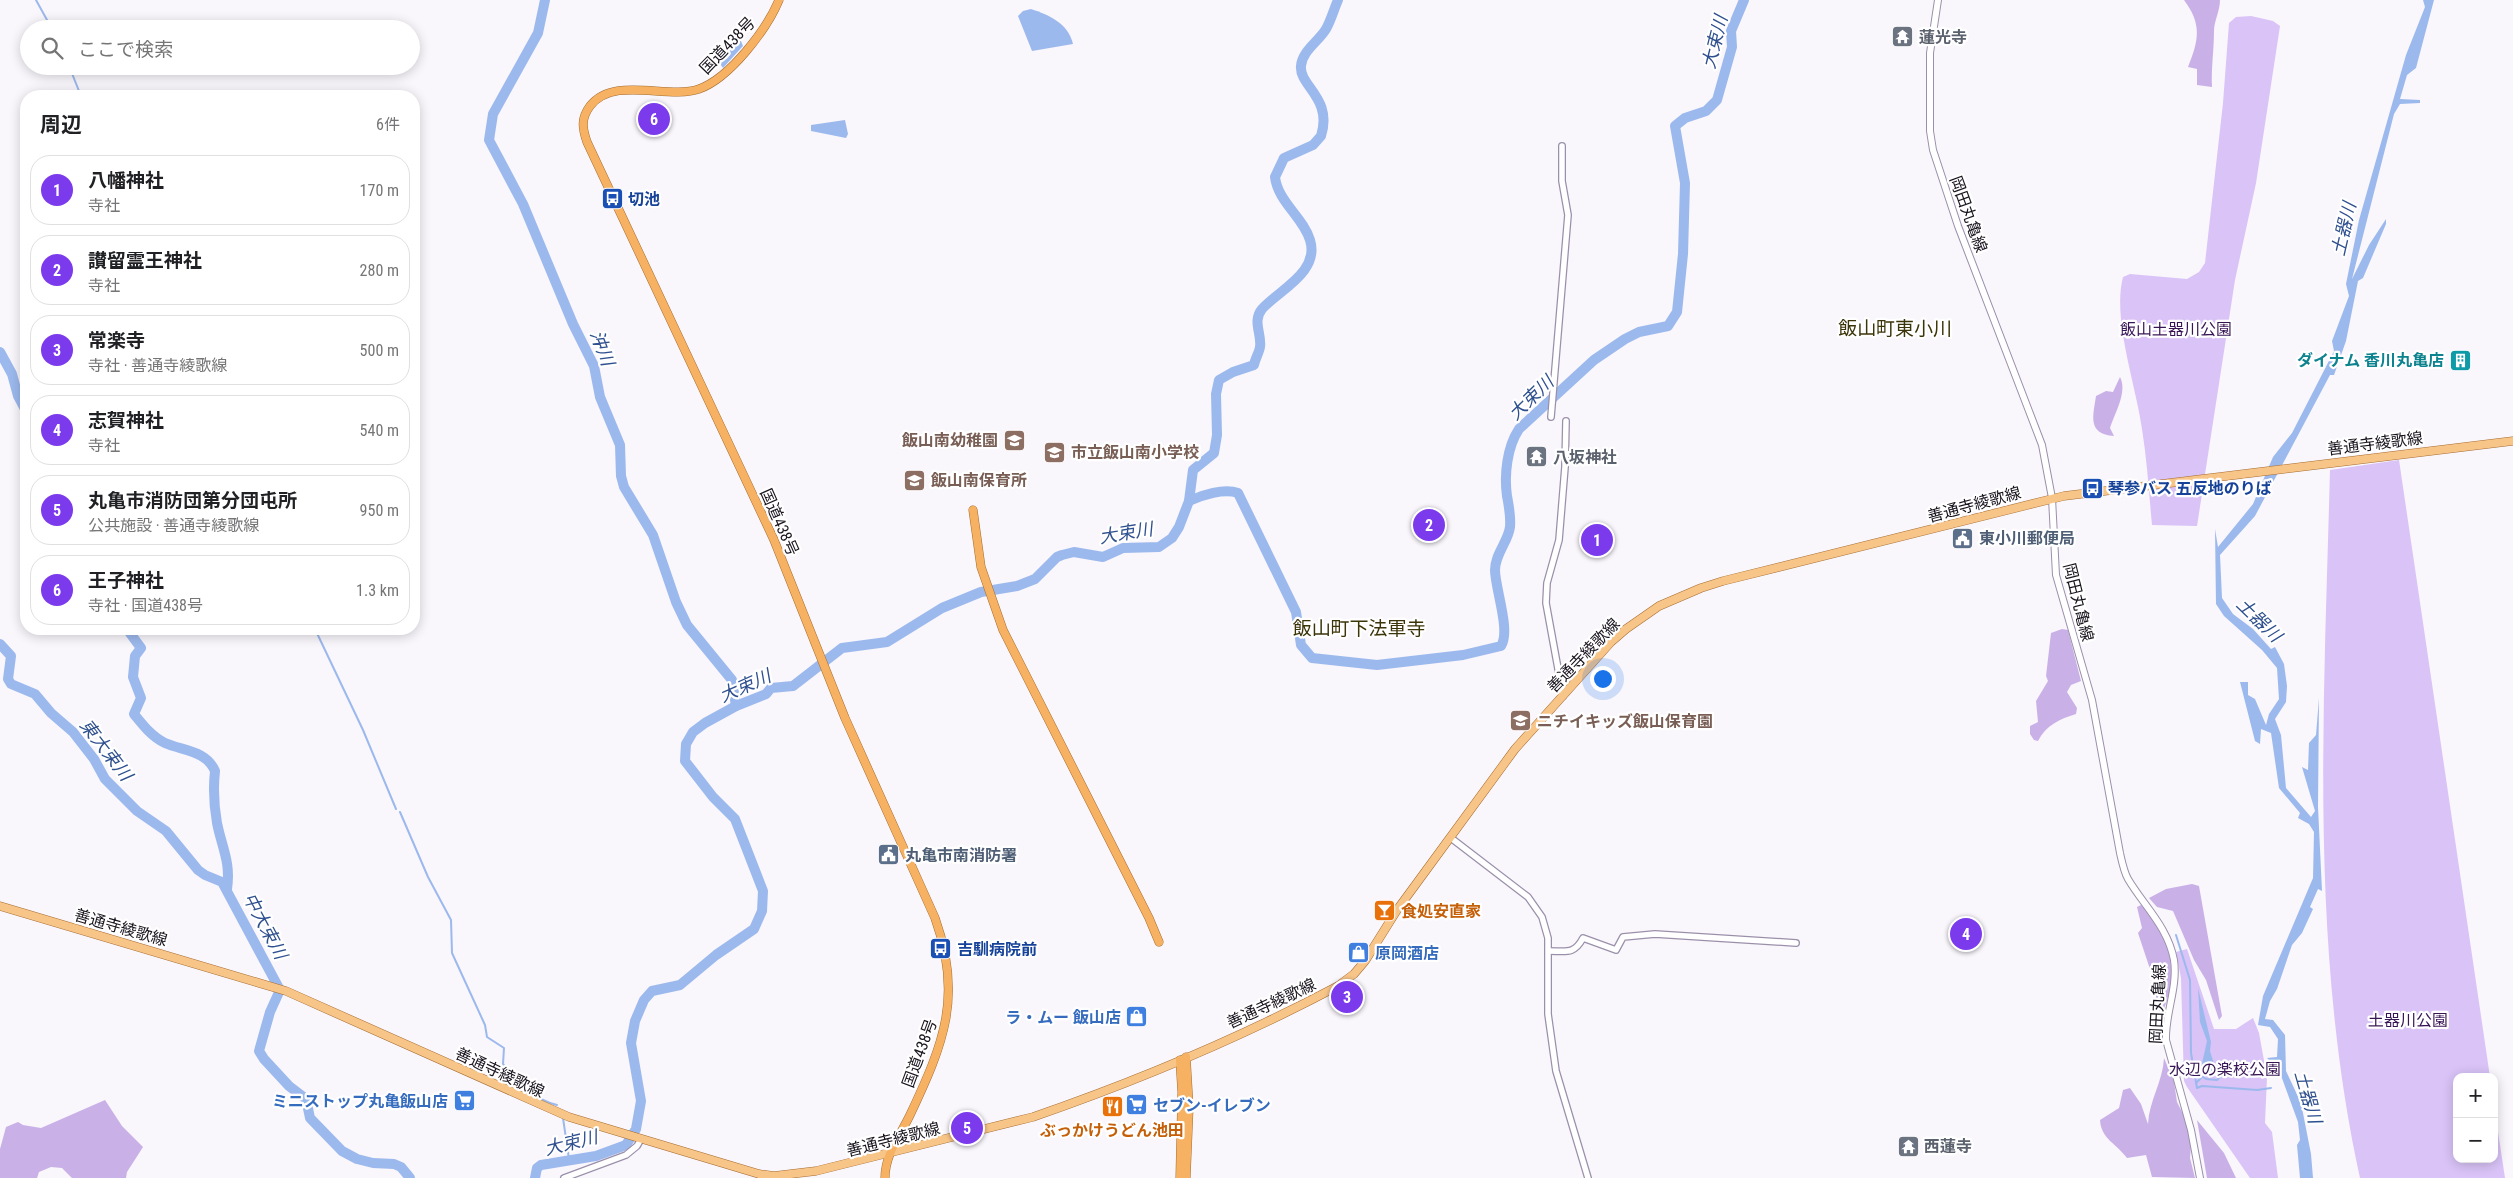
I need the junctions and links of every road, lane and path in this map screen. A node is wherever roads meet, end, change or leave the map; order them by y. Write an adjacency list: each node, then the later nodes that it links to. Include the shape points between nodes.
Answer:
1 (779, 0): 17 (highway, 国道438号, via 764,29 726,71 708,85 687,92 606,94 589,107 583,126 587,142 774,540 820,658 935,918 945,948 949,970 948,1009 939,1046)
2 (1938, 0): 7 (main road, 岡田丸亀線, via 1930,53 1933,150 1961,234 2036,428 2046,459)
3 (1562, 146): 4 (street, via 1562,180 1568,215)
4 (1551, 417)
5 (1566, 422): 9 (street, via 1559,540 1546,603)
6 (2513, 441): 7 (main road, 善通寺綾歌線)
7 (2052, 498): 9 (main road, 善通寺綾歌線, via 1701,588 1659,606 1626,629); 23 (main road, 岡田丸亀線, via 2056,575 2092,700 2120,853 2127,878 2162,927 2172,954 2175,981 2166,1040 2191,1130)
8 (973, 510): 12 (highway, via 981,567 1007,639)
9 (1563, 696): 10 (main road, 善通寺綾歌線, via 1515,750)
10 (1451, 838): 14 (street, via 1536,906 1546,927); 15 (main road, 善通寺綾歌線, via 1397,910 1365,961 1350,977 1325,993)
11 (0, 906): 16 (main road, 善通寺綾歌線, via 286,991 542,1106 588,1124)
12 (1159, 942)
13 (1796, 943): 14 (street, via 1655,934 1623,937 1616,950 1583,938 1578,949 1573,951)
14 (1549, 950): 22 (street, via 1548,1014 1556,1071)
15 (1183, 1059): 17 (main road, 善通寺綾歌線, via 1033,1117); 20 (highway); 21 (highway, via 1189,1107)
16 (639, 1138): 17 (main road, 善通寺綾歌線, via 744,1171 774,1176 816,1171); 18 (street, via 637,1146 626,1155)
17 (890, 1154): 19 (highway, 国道438号)
18 (564, 1178)
19 (885, 1178)
20 (1180, 1178)
21 (1186, 1178)
22 (1588, 1178)
23 (2200, 1178)

